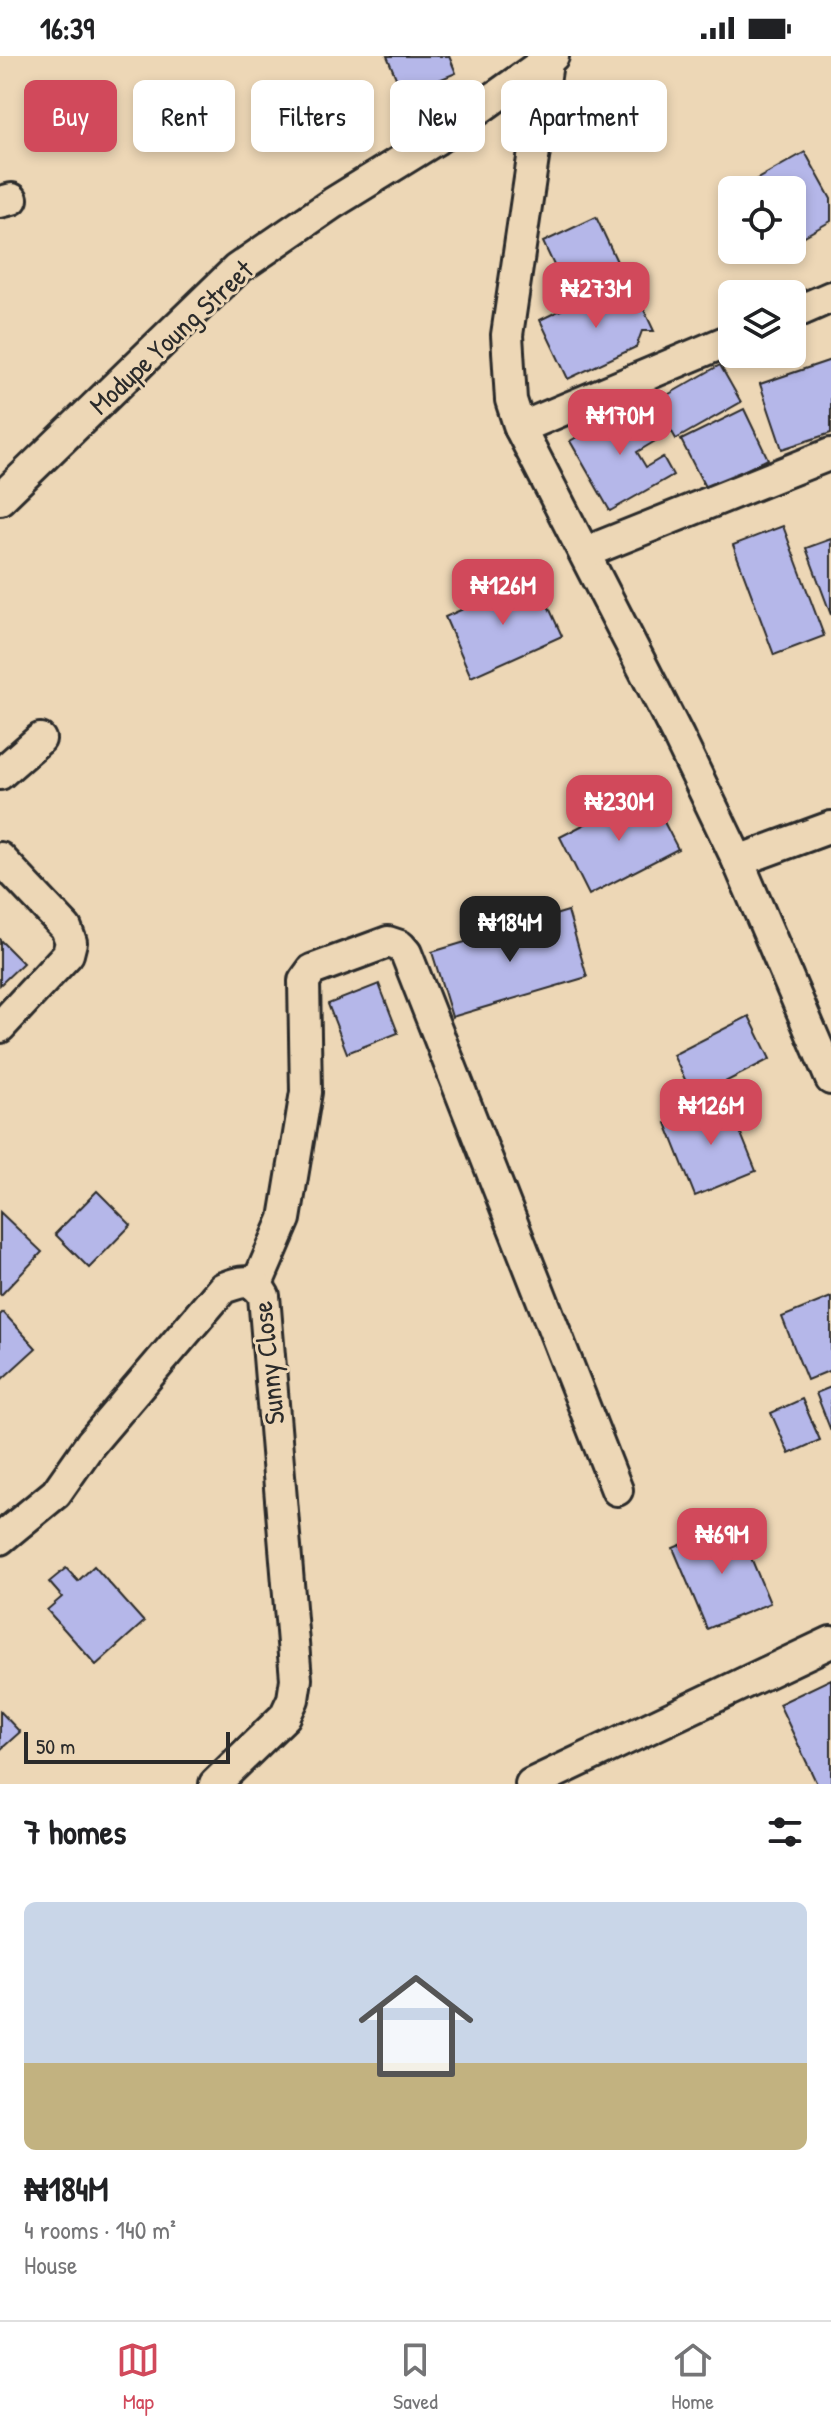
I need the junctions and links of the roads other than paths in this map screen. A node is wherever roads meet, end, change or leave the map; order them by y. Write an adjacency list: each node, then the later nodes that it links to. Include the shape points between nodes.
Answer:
1 (550, 57): 5 (street, via 507,335 511,400); 7 (street, Modupe Young Street, via 435,140 237,269)
2 (831, 297): 3 (street)
3 (806, 308)
4 (718, 345): 5 (street)
5 (520, 428): 8 (street)
6 (831, 454): 8 (street)
7 (0, 499)
8 (586, 552): 13 (street)
9 (40, 739): 10 (street)
10 (0, 774)
11 (831, 827): 13 (street)
12 (0, 858): 14 (street, via 66,928 71,942 68,954)
13 (738, 861): 15 (street)
14 (0, 1027)
15 (831, 1079)
16 (257, 1284): 17 (street, via 285,1219 306,1092 304,981 312,970 388,942 400,946); 18 (street, Sunny Close, via 245,1280 223,1288 91,1443 56,1493); 20 (street, Sunny Close, via 264,1296 296,1679 285,1716)
17 (617, 1490)
18 (0, 1539)
19 (831, 1642): 21 (street)
20 (215, 1784)
21 (531, 1784)

